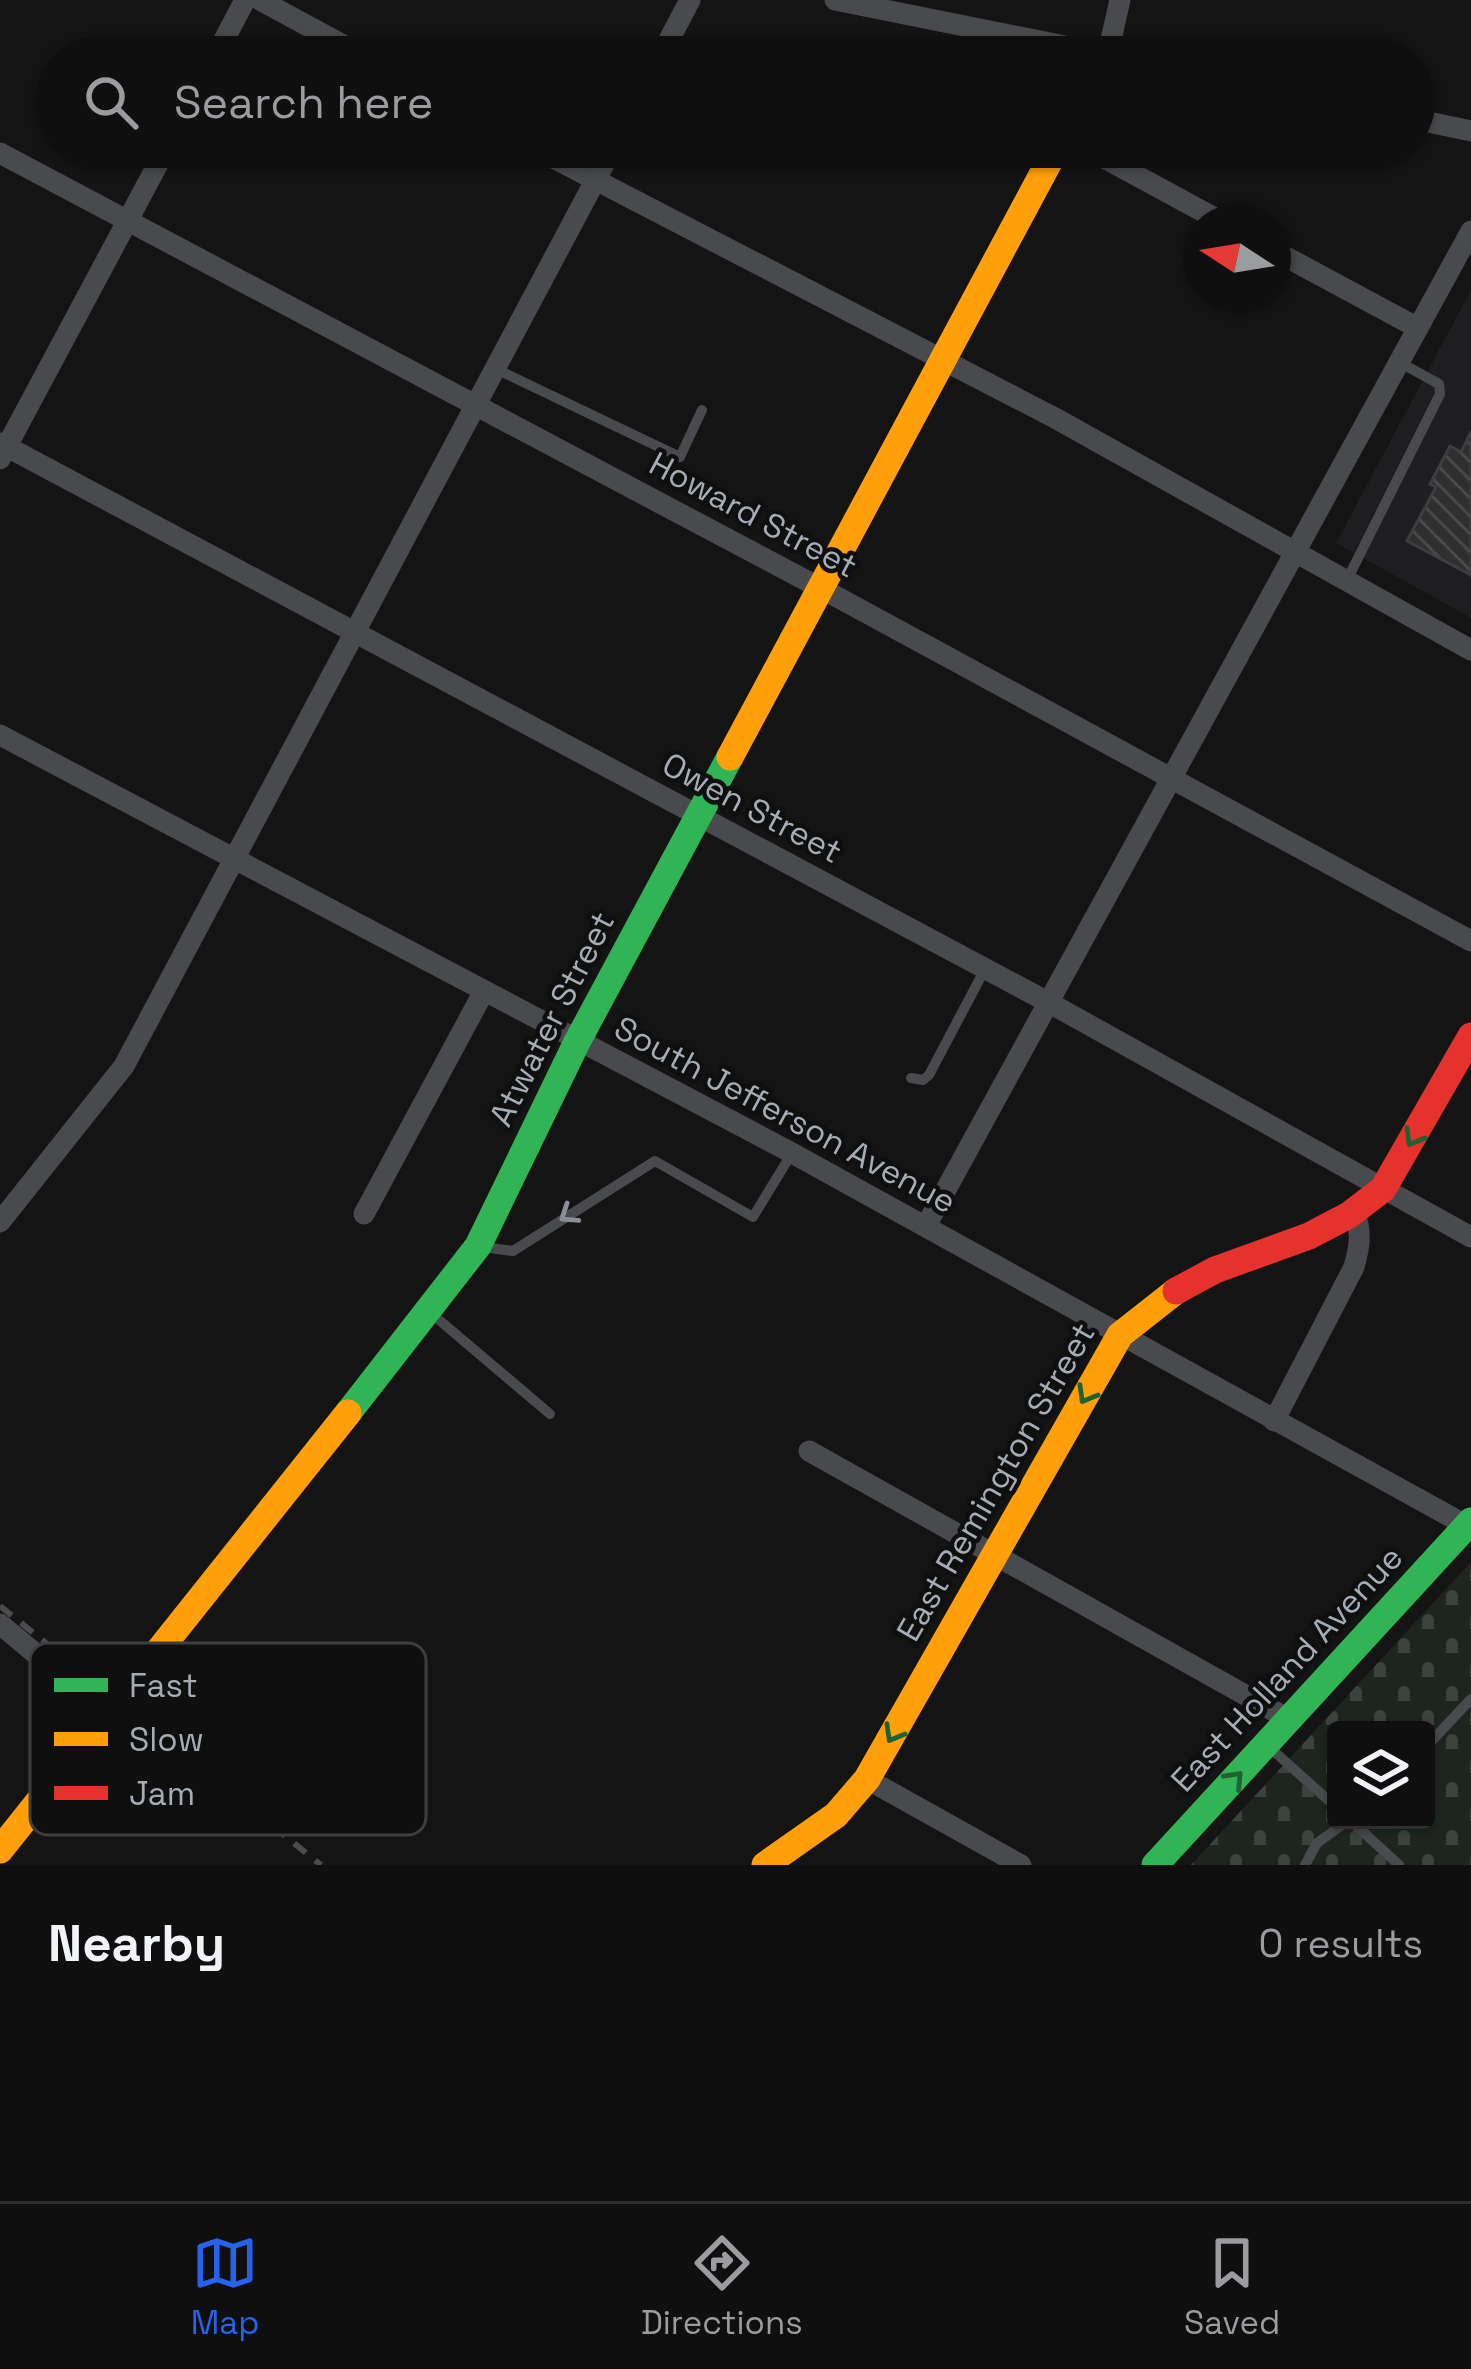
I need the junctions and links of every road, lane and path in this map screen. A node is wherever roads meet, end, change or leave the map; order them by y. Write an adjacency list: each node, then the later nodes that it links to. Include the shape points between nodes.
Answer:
1 (245, 0): 6 (street)
2 (260, 0): 7 (street)
3 (690, 0): 8 (street)
4 (835, 0): 9 (street)
5 (1120, 0): 10 (street)
6 (226, 36)
7 (326, 36)
8 (671, 36)
9 (1010, 36)
10 (1112, 36)
11 (1435, 123): 12 (street)
12 (1471, 130)
13 (0, 153): 21 (street, Howard Street)
14 (156, 168): 21 (street)
15 (571, 168): 19 (street)
16 (602, 168): 19 (street)
17 (1046, 168): 25 (street, Atwater Street)
18 (1123, 168): 20 (street)
19 (595, 181): 25 (street); 27 (street)
20 (1189, 204)
21 (128, 222): 28 (street, Howard Street); 30 (street)
22 (1471, 231): 24 (street)
23 (1291, 260): 24 (street)
24 (1418, 328): 26 (street)
25 (941, 361): 31 (street); 33 (street, Atwater Street)
26 (1400, 362): 31 (street); 32 (lane, via 1439,384 1440,394)
27 (494, 368): 28 (street); 29 (lane, via 680,457)
28 (474, 405): 33 (street, Howard Street); 34 (street)
29 (702, 410)
30 (2, 450): 34 (street, Owen Street)
31 (1295, 553): 32 (street); 37 (street)
32 (1346, 582): 35 (street)
33 (820, 588): 37 (street, Howard Street); 38 (street, Atwater Street)
34 (353, 633): 38 (street, Owen Street); 39 (street)
35 (1471, 650)
36 (0, 735): 39 (street, South Jefferson Avenue)
37 (1171, 778): 40 (street, Howard Street); 43 (street)
38 (700, 818): 41 (street, Owen Street); 45 (street, Atwater Street)
39 (233, 860): 42 (street, South Jefferson Avenue); 51 (street, via 124,1066)
40 (1471, 940)
41 (985, 969): 43 (street, Owen Street); 46 (lane, via 929,1075)
42 (483, 993): 45 (street, South Jefferson Avenue); 50 (street)
43 (1046, 1001): 48 (street, Owen Street); 52 (street)
44 (1471, 1036): 48 (street, East Remington Street, one-way to 48)
45 (577, 1042): 47 (street, South Jefferson Avenue); 54 (street, Atwater Street)
46 (911, 1078)
47 (792, 1154): 52 (street, South Jefferson Avenue); 54 (lane, one-way to 54, via 753,1217 655,1161 513,1252)
48 (1383, 1190): 49 (street, East Remington Street); 53 (street, Owen Street)
49 (1354, 1211): 56 (street, East Remington Street, via 1179,1288); 58 (street, via 1354,1268)
50 (364, 1214)
51 (2, 1216)
52 (926, 1226): 56 (street, South Jefferson Avenue)
53 (1471, 1237)
54 (478, 1246): 55 (street, Atwater Street)
55 (430, 1311): 57 (lane); 63 (street, Atwater Street)
56 (1120, 1335): 58 (street, South Jefferson Avenue); 61 (street, East Remington Street, one-way to 61)
57 (550, 1414)
58 (1274, 1420): 60 (street, South Jefferson Avenue)
59 (809, 1451): 61 (street)
60 (1470, 1525): 66 (street, East Holland Avenue)
61 (993, 1557): 66 (street); 69 (street, East Remington Street, one-way to 69)
62 (0, 1624): 64 (street)
63 (165, 1643)
64 (30, 1649)
65 (1471, 1699): 67 (lane)
66 (1290, 1720): 68 (street, East Holland Avenue)
67 (1435, 1737)
68 (1267, 1745): 70 (lane); 77 (street, East Holland Avenue, one-way to 68)
69 (868, 1779): 75 (street, East Remington Street, via 836,1815); 76 (street)
70 (1327, 1799)
71 (30, 1812): 74 (street, Atwater Street)
72 (1337, 1829): 78 (lane)
73 (1360, 1829): 79 (lane)
74 (0, 1850)
75 (765, 1865)
76 (1022, 1865)
77 (1155, 1865)
78 (1305, 1865)
79 (1399, 1865)

